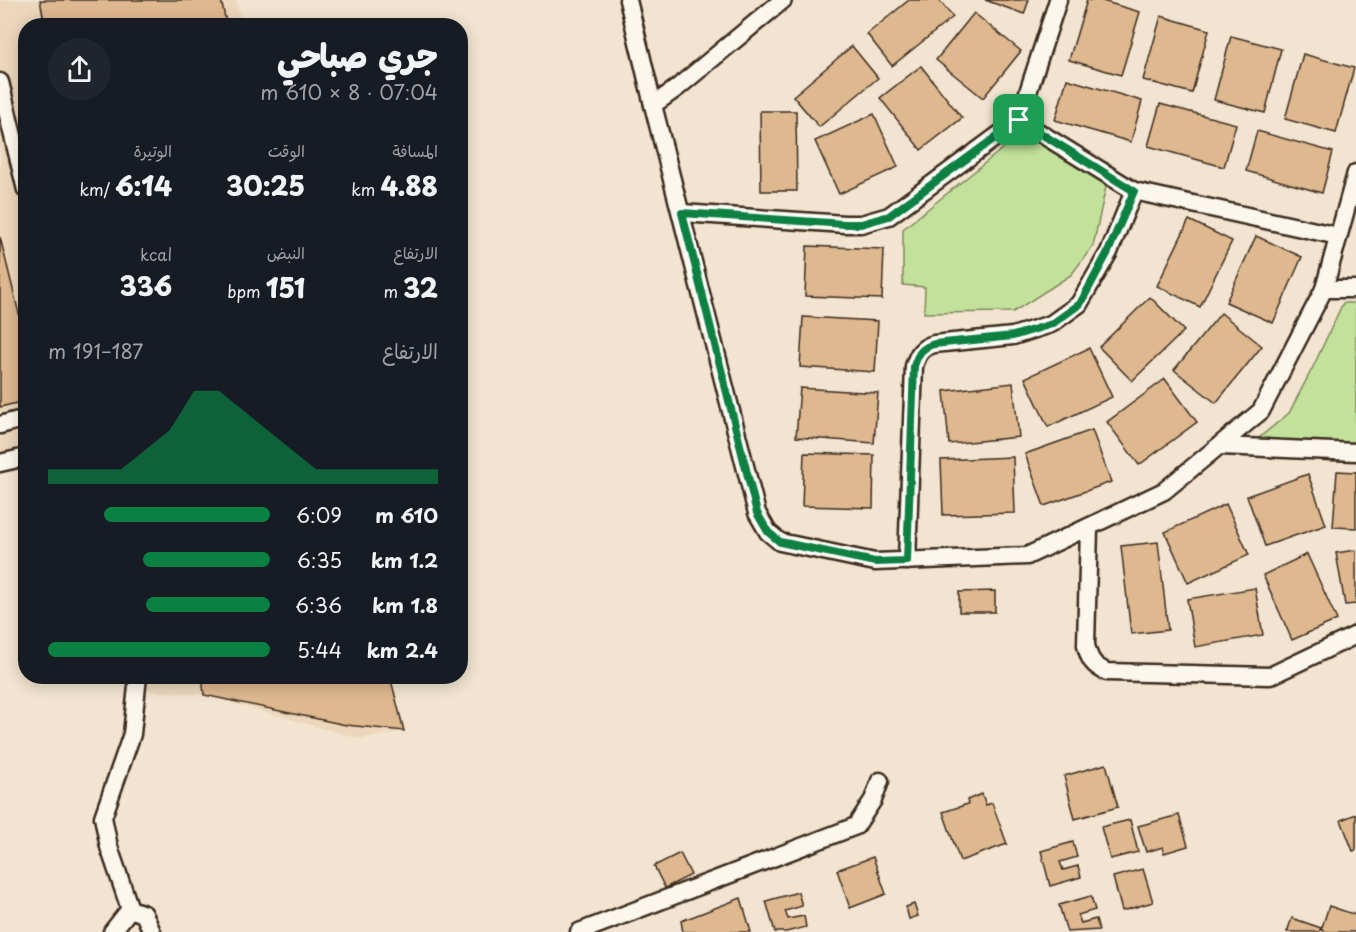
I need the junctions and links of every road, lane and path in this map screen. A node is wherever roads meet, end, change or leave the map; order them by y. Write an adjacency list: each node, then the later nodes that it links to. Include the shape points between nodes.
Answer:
1 (628, 0): 5 (street)
2 (783, 0): 5 (street)
3 (1058, 0): 6 (street)
4 (0, 82): 7 (street)
5 (653, 105): 10 (street)
6 (1019, 120): 9 (street); 10 (street, via 889,216 875,222 845,224)
7 (18, 157)
8 (1356, 174): 11 (street)
9 (1134, 191): 11 (street); 21 (street, via 1080,304 1052,324 1013,336 934,344 918,353 914,366)
10 (682, 213): 21 (street, via 757,513 768,532 780,542 804,548 875,562)
11 (1338, 236): 12 (street)
12 (1324, 289): 13 (street); 16 (street, via 1261,411)
13 (1356, 289)
14 (18, 420): 15 (street)
15 (0, 425)
16 (1220, 446): 17 (street); 20 (street, via 1164,491)
17 (1356, 452)
18 (18, 459): 19 (street)
19 (0, 463)
20 (1089, 527): 21 (street, via 1027,556); 22 (street, via 1086,645 1097,668 1107,672 1270,676)
21 (907, 561)
22 (1356, 635)
23 (137, 684): 25 (street, via 132,734 103,817)
24 (879, 781): 28 (street, via 873,800 856,826)
25 (130, 909): 26 (street); 27 (street, via 144,914)
26 (112, 932)
27 (152, 932)
28 (579, 932)

